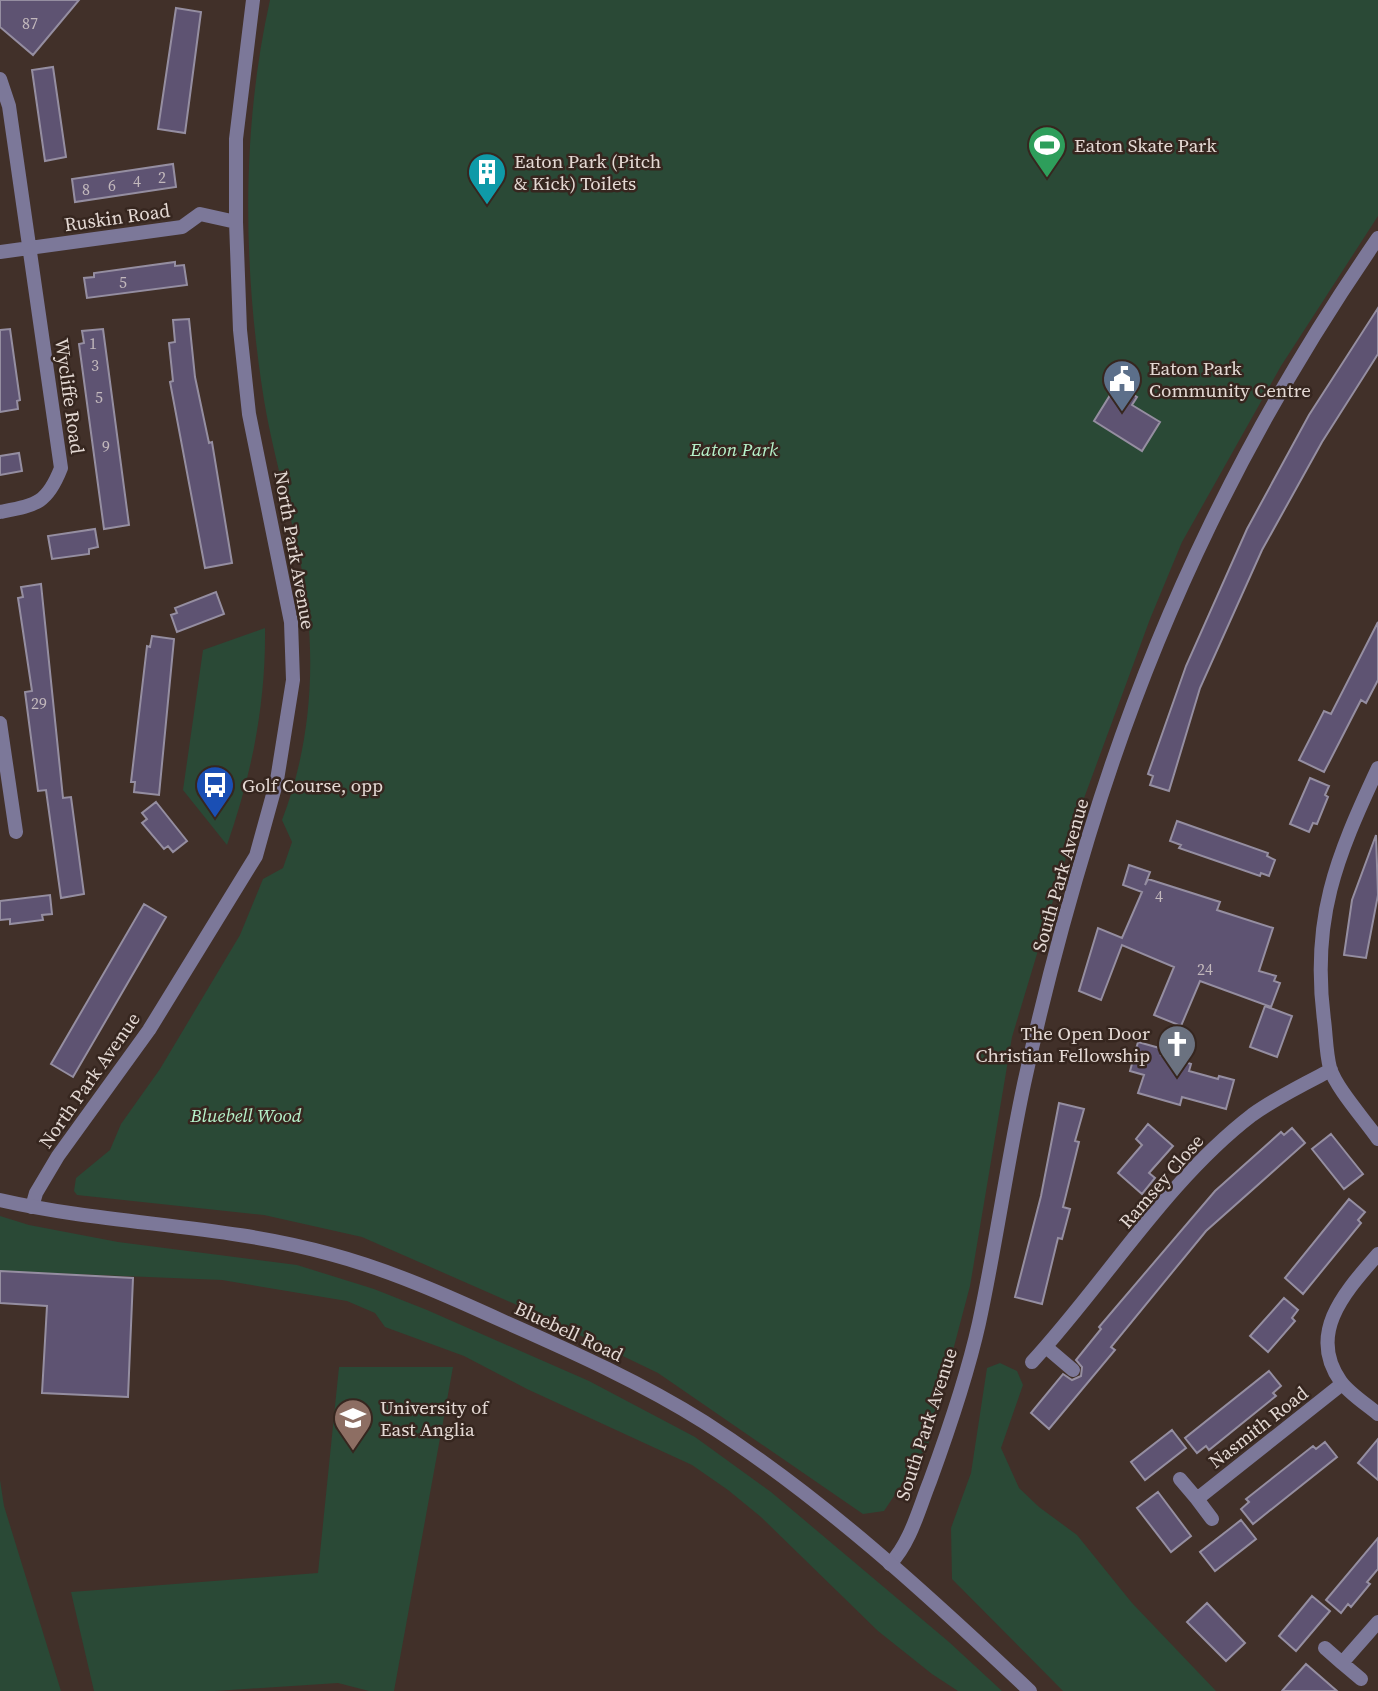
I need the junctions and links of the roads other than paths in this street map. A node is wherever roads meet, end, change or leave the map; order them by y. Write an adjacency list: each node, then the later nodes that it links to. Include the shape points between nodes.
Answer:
1 (253, 0): 3 (street, North Park Avenue, via 236,139)
2 (0, 79): 5 (street, Wycliffe Road, via 9,106)
3 (236, 222): 5 (street, Ruskin Road, via 201,214 182,227); 14 (street, North Park Avenue, via 249,414 291,622 293,680 277,780 256,856 149,1030 58,1156)
4 (1378, 238): 24 (street, South Park Avenue, via 1274,400 1210,519 1133,704 1089,835 1041,1012 970,1356 920,1507 902,1549)
5 (29, 248): 6 (street, Ruskin Road); 7 (street, Wycliffe Road, via 61,468 53,490 37,503)
6 (0, 252)
7 (0, 512)
8 (0, 723): 10 (street)
9 (1378, 768): 11 (street, via 1340,852 1322,919 1318,976)
10 (16, 832)
11 (1331, 1070): 12 (street); 16 (street, Ramsey Close, via 1279,1097 1227,1137 1156,1214)
12 (1378, 1139)
13 (0, 1200): 14 (street, Bluebell Road)
14 (32, 1207): 24 (street, Bluebell Road, via 330,1254 458,1301 622,1377 705,1423)
15 (1378, 1254): 19 (street, via 1338,1302 1328,1326 1326,1347)
16 (1046, 1347): 17 (street, Ramsey Close); 18 (street)
17 (1032, 1362)
18 (1073, 1370)
19 (1342, 1384): 20 (street); 22 (street, Nasmith Road)
20 (1378, 1414)
21 (1180, 1479): 22 (street)
22 (1197, 1499): 23 (street)
23 (1213, 1518)
24 (890, 1564): 29 (street, Bluebell Road)
25 (1378, 1622): 27 (street)
26 (1325, 1648): 27 (street)
27 (1342, 1663): 28 (street)
28 (1361, 1679)
29 (1030, 1691)

